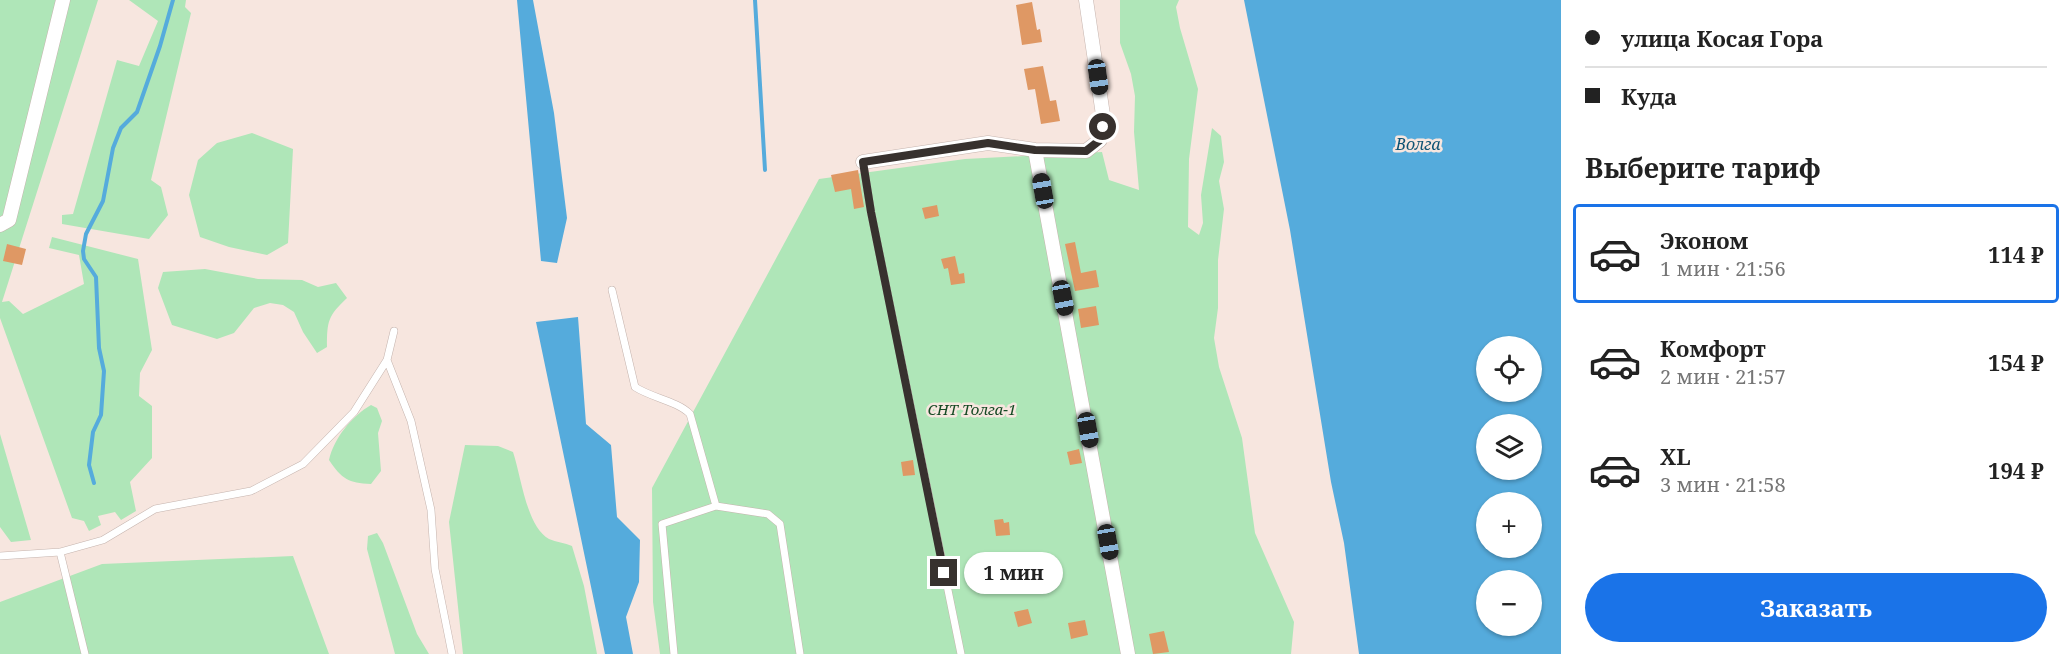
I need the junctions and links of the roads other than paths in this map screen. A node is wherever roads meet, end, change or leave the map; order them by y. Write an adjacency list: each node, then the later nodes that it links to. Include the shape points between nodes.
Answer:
1 (63, 0): 5 (street, via 9,220)
2 (1086, 0): 3 (street, via 1103,115 1100,140 1086,151)
3 (1035, 150): 4 (street, via 988,143); 17 (street)
4 (863, 162): 16 (lane)
5 (0, 225)
6 (612, 290): 9 (lane, via 635,387 651,397 682,406 690,414)
7 (393, 331): 8 (lane)
8 (387, 360): 10 (lane, via 354,412 303,464 251,491 155,509 103,540); 13 (lane, via 411,421 431,510 435,569)
9 (716, 506): 14 (lane, via 662,524); 15 (lane, via 768,514 780,524)
10 (60, 552): 11 (lane); 12 (lane)
11 (0, 556)
12 (85, 654)
13 (452, 654)
14 (674, 654)
15 (800, 654)
16 (961, 654)
17 (1128, 654)

